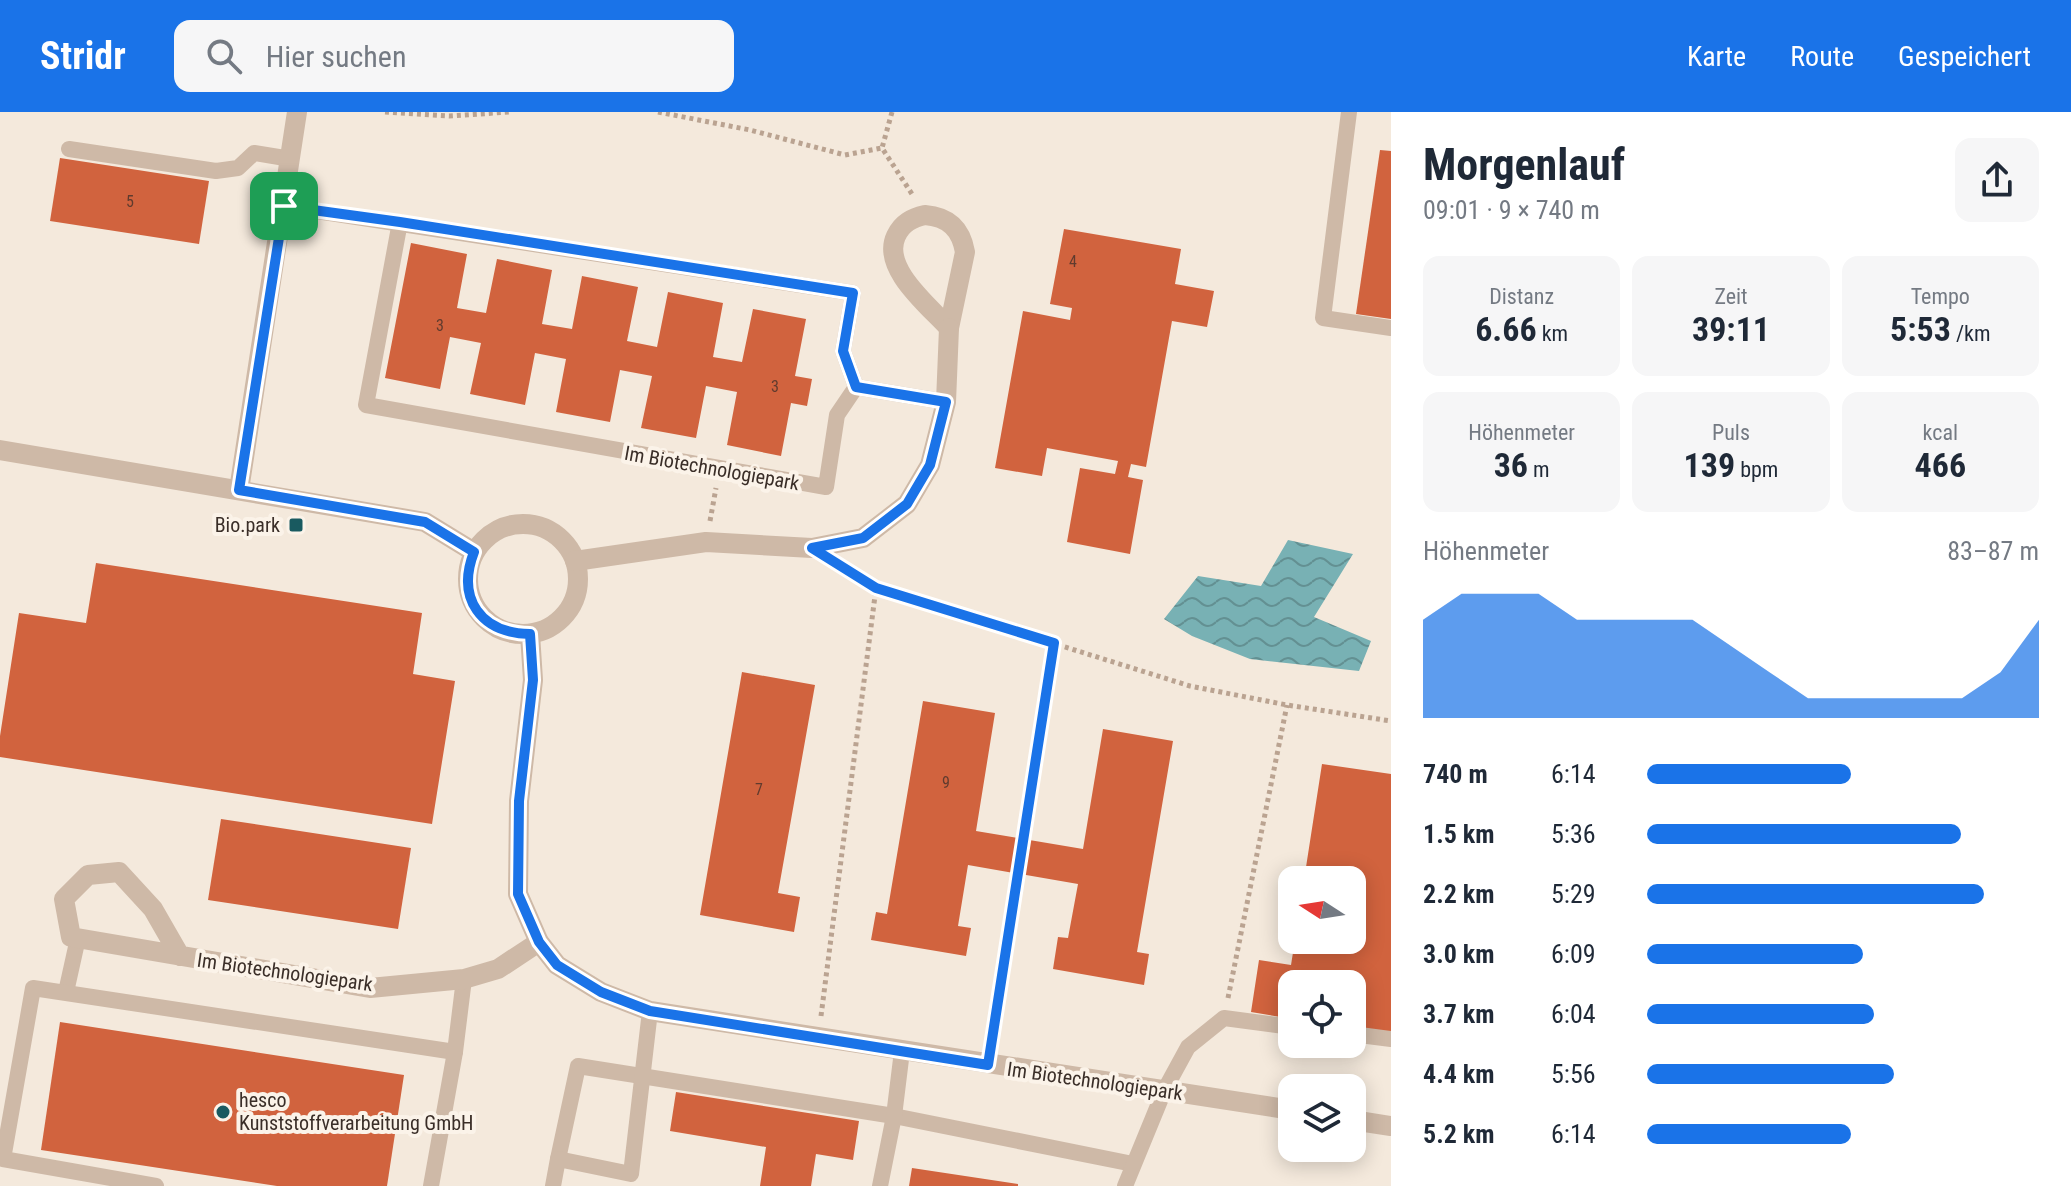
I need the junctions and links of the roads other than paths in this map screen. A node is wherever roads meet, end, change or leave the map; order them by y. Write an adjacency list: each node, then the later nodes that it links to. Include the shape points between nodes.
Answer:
1 (297, 112): 4 (street)
2 (1349, 112): 8 (lane, via 1323,318)
3 (69, 149): 4 (lane, via 216,171 238,168 254,153)
4 (291, 159): 5 (street)
5 (284, 206): 6 (lane); 12 (street)
6 (400, 222): 9 (lane, via 853,293 843,351); 9 (lane, Im Biotechnologiepark, via 366,405 826,487 837,415)
7 (949, 328): 7 (street, via 903,278 892,257 896,234 913,218 925,215 948,221 963,240); 10 (street)
8 (1391, 328)
9 (856, 387): 10 (lane)
10 (946, 402): 14 (street, via 930,465 907,504 863,538 812,548 706,542)
11 (0, 450): 12 (street)
12 (239, 490): 13 (street, via 425,522)
13 (474, 552): 14 (street, via 501,527 519,523 554,532); 15 (street, via 468,586 482,617 496,628)
14 (575, 561): 15 (street, via 578,577 570,608 560,621)
15 (530, 634): 17 (street, Im Biotechnologiepark, via 533,680 519,801 518,894)
16 (74, 937): 18 (street, Im Biotechnologiepark); 18 (street, via 64,899 88,875 119,872 153,909); 20 (lane)
17 (539, 942): 19 (street, Im Biotechnologiepark, via 498,969); 21 (street, Im Biotechnologiepark, via 557,965 601,992)
18 (180, 956): 19 (street, Im Biotechnologiepark, via 370,988)
19 (464, 979): 26 (lane)
20 (66, 992): 26 (lane); 35 (lane, via 33,988 3,1159)
21 (650, 1011): 25 (street, Im Biotechnologiepark); 27 (lane)
22 (1278, 1025): 28 (lane, via 1224,1018 1188,1047)
23 (1366, 1036): 24 (lane)
24 (1391, 1039)
25 (902, 1051): 28 (street, Im Biotechnologiepark); 30 (lane)
26 (455, 1052): 36 (lane)
27 (645, 1075): 30 (lane); 33 (lane, via 578,1066); 33 (lane, via 631,1174)
28 (1164, 1091): 29 (street, Im Biotechnologiepark); 34 (lane)
29 (1278, 1108)
30 (894, 1116): 34 (lane); 38 (lane)
31 (1366, 1122): 32 (street)
32 (1391, 1126)
33 (558, 1159): 37 (lane)
34 (1133, 1164): 39 (lane)
35 (156, 1186)
36 (431, 1186)
37 (553, 1186)
38 (880, 1186)
39 (1125, 1186)

